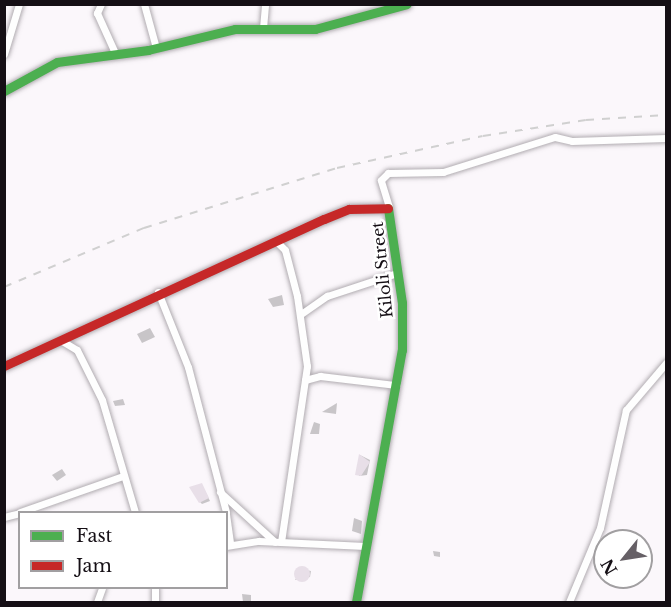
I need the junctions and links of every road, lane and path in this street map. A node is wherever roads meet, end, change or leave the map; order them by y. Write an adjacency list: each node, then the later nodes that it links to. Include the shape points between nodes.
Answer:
1 (19, 4): 8 (street)
2 (101, 4): 9 (street, via 96,12)
3 (144, 4): 7 (street)
4 (265, 4): 6 (street)
5 (407, 4): 6 (street, via 315,29)
6 (263, 28): 7 (street, via 210,33)
7 (156, 48): 9 (street)
8 (4, 54)
9 (116, 55): 10 (street, via 48,65)
10 (4, 91)
11 (666, 138): 12 (street, via 551,137 443,172 388,173 381,180)
12 (389, 207): 13 (street, Kiloli Street, via 349,209); 14 (street, Kiloli Street)
13 (277, 242): 15 (street, Kiloli Street); 16 (street, via 285,250)
14 (397, 273): 16 (street, via 327,296); 21 (street, Kiloli Street, via 403,334)
15 (158, 292): 17 (street, Kiloli Street); 23 (street, via 188,367)
16 (301, 314): 20 (street)
17 (62, 341): 19 (street, Kiloli Street); 22 (street, via 77,350 102,400)
18 (666, 363): 31 (street, via 626,410 600,528)
19 (4, 366)
20 (304, 380): 21 (street, via 320,376); 27 (street)
21 (396, 385): 29 (street, Kiloli Street)
22 (123, 476): 24 (street); 25 (street)
23 (220, 492): 26 (street); 27 (street)
24 (26, 511)
25 (134, 511)
26 (225, 511)
27 (278, 542): 28 (street); 29 (street)
28 (228, 545)
29 (365, 546): 30 (street, Kiloli Street)
30 (356, 603)
31 (569, 603)

